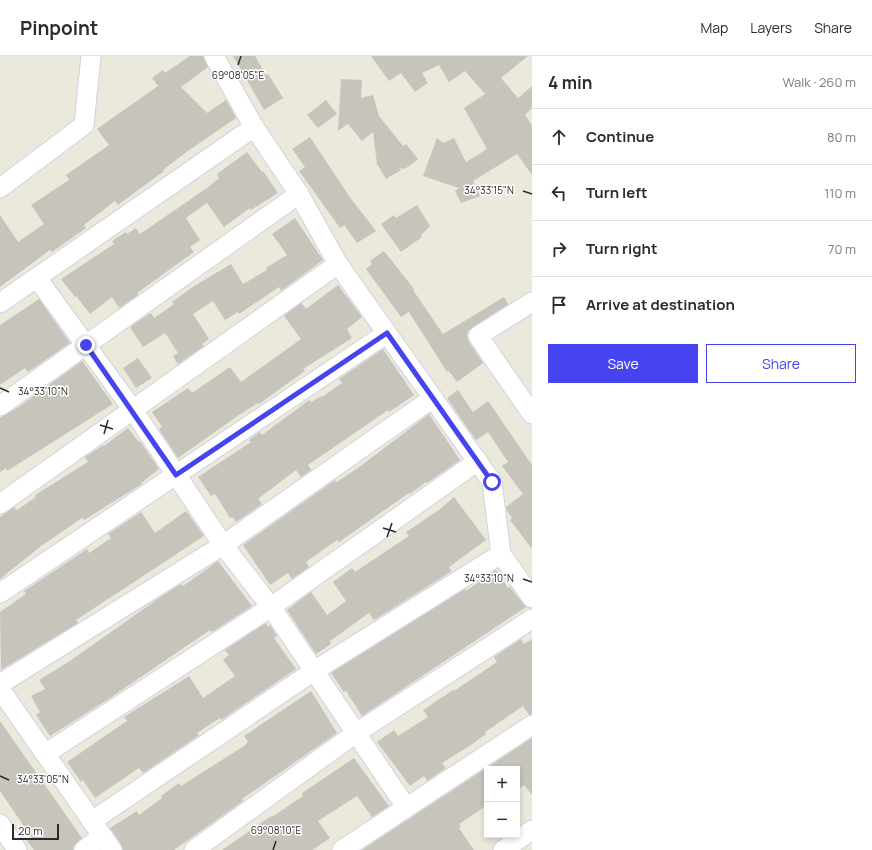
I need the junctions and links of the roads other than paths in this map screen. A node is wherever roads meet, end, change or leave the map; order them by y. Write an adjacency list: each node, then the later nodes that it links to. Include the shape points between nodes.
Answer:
1 (91, 56): 4 (lane, via 84,125)
2 (214, 56): 3 (lane)
3 (254, 127): 5 (lane); 7 (lane)
4 (0, 188)
5 (299, 194): 6 (lane); 11 (lane)
6 (338, 264): 10 (lane); 14 (lane)
7 (37, 278): 8 (lane); 11 (lane)
8 (0, 303)
9 (530, 307): 15 (lane, via 478,336)
10 (387, 333): 12 (lane); 17 (lane)
11 (86, 345): 13 (lane); 14 (lane)
12 (433, 398): 16 (lane); 19 (lane)
13 (0, 406)
14 (133, 410): 17 (lane); 18 (lane)
15 (532, 414)
16 (478, 461): 20 (lane, via 492,482); 23 (lane)
17 (176, 475): 19 (lane); 21 (lane)
18 (0, 504)
19 (222, 546): 23 (lane); 26 (lane)
20 (501, 554): 22 (lane); 25 (lane)
21 (0, 593)
22 (532, 598)
23 (271, 607): 25 (lane); 30 (lane)
24 (532, 619): 29 (lane)
25 (314, 671): 29 (lane); 34 (lane)
26 (0, 684)
27 (0, 689): 30 (lane)
28 (532, 725): 31 (lane)
29 (356, 733): 31 (lane); 37 (lane)
30 (45, 754): 34 (lane)
31 (406, 807): 38 (lane)
32 (0, 824): 35 (lane)
33 (532, 830): 39 (lane)
34 (102, 836): 36 (lane)
35 (17, 850)
36 (84, 850)
37 (194, 850)
38 (342, 850)
39 (504, 850)

